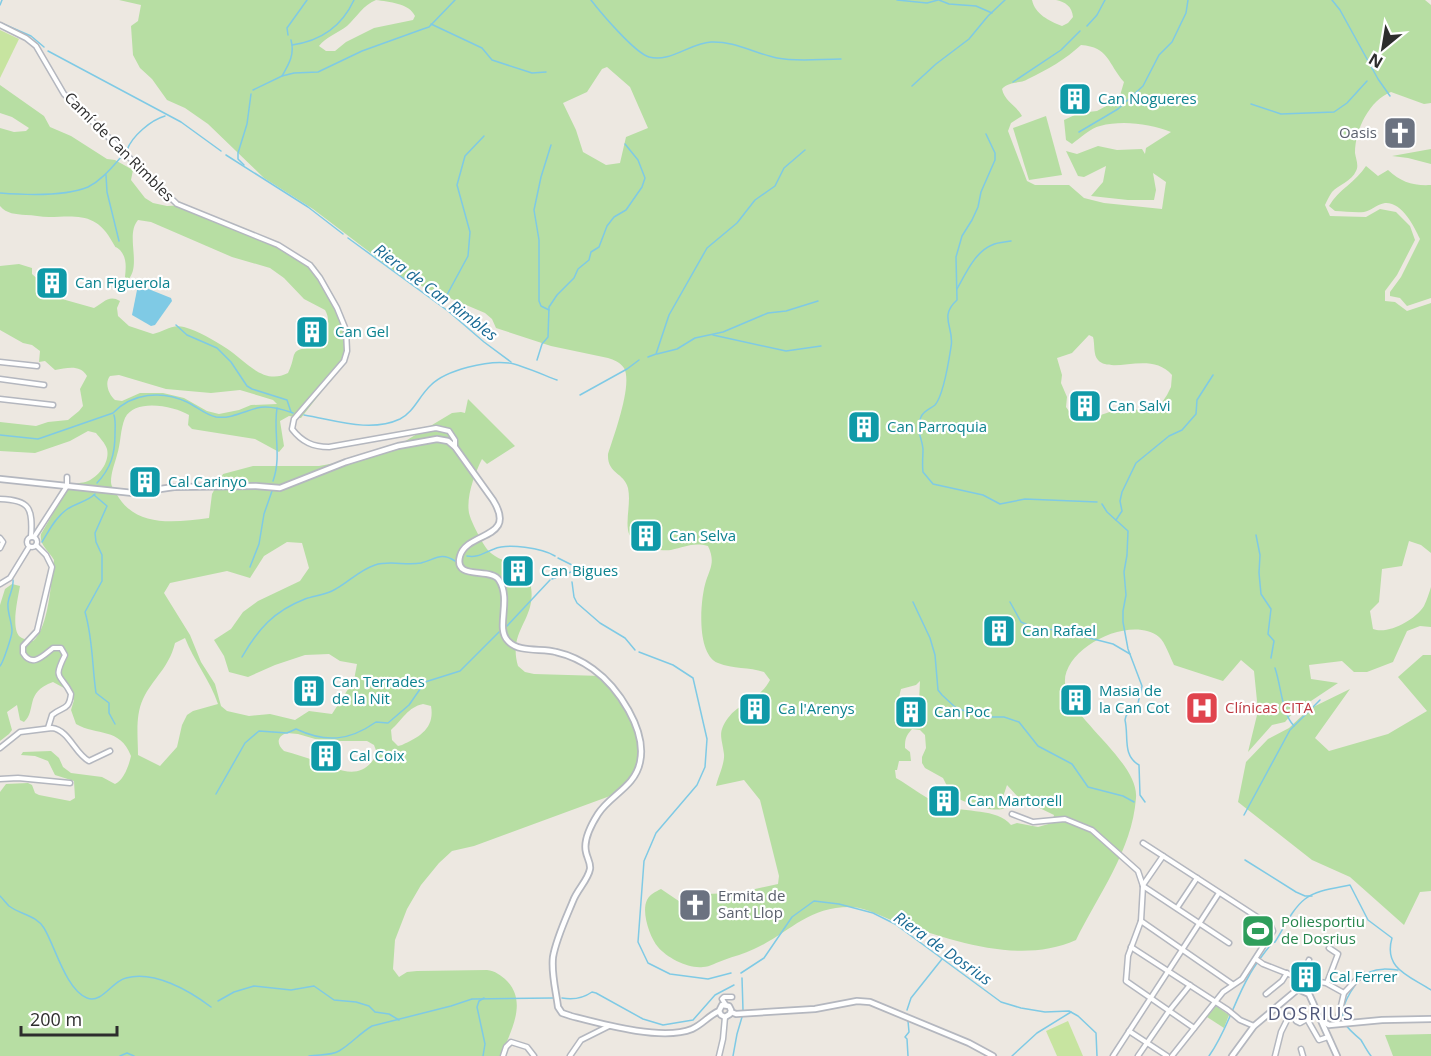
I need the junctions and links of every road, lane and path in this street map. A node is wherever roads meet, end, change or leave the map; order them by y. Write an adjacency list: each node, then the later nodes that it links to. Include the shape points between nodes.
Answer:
1 (0, 25): 8 (street, Camí de Can Rimbles, via 36,46 64,94 177,204 278,245 310,265 320,278 346,330 347,351 344,362 294,419 292,429 297,436 318,447 329,447 436,428 449,431)
2 (0, 362): 3 (street)
3 (37, 366)
4 (0, 380): 5 (street)
5 (44, 385)
6 (0, 399): 7 (street)
7 (53, 405)
8 (455, 447): 11 (street, via 437,439 398,446 280,488 174,488 133,493); 63 (street, via 500,513 495,529 463,550 459,560 468,572 492,574 499,579 506,608 502,624 505,638 515,646 553,651 592,668 620,696 639,737 636,775 600,812 586,838 589,874 572,903 554,956 562,1013)
9 (67, 477): 11 (street)
10 (0, 479): 11 (street)
11 (67, 486): 13 (street)
12 (0, 499): 13 (street, via 25,503 30,511)
13 (33, 537): 15 (street); 16 (street, via 26,541)
14 (0, 538): 17 (street)
15 (36, 545): 16 (street); 19 (street, via 52,567 37,631 23,646 23,652 34,661 53,648 61,648 65,655 58,666 58,677 72,694 70,703 52,715)
16 (29, 547): 18 (street, via 10,578)
17 (0, 548)
18 (0, 584)
19 (48, 728): 20 (street, via 20,732); 21 (street, via 58,728 89,761)
20 (0, 748)
21 (110, 752)
22 (0, 779): 23 (street)
23 (70, 783)
24 (1012, 814): 28 (street, via 1034,822 1065,819 1092,830 1138,871)
25 (1143, 843): 26 (street)
26 (1163, 856): 27 (street); 28 (street)
27 (1197, 879): 29 (street); 30 (street)
28 (1143, 886): 30 (street); 31 (street)
29 (1219, 893): 32 (street); 37 (street, via 1271,926 1273,931)
30 (1177, 908): 32 (street)
31 (1141, 921): 34 (street); 36 (street)
32 (1200, 923): 33 (street); 36 (street)
33 (1229, 943)
34 (1131, 947): 39 (street); 51 (street, via 1127,983)
35 (1329, 948): 44 (street, via 1338,954)
36 (1182, 950): 39 (street); 45 (street)
37 (1257, 959): 40 (street); 45 (street, via 1242,979)
38 (1309, 960): 42 (street)
39 (1168, 971): 46 (street); 51 (street)
40 (1287, 973): 42 (street); 49 (street)
41 (1362, 974): 48 (street)
42 (1301, 979): 43 (street)
43 (1308, 981): 44 (street); 47 (street)
44 (1327, 983): 48 (street)
45 (1232, 984): 52 (street)
46 (1190, 985): 52 (street); 55 (street)
47 (1303, 990): 61 (street, via 1309,994); 64 (street, via 1296,990)
48 (1344, 993): 62 (street)
49 (1266, 994)
50 (732, 997): 53 (street, via 722,999)
51 (1150, 998): 55 (street); 66 (street)
52 (1215, 1002): 64 (street); 65 (street)
53 (726, 1005): 54 (street); 56 (street)
54 (719, 1011): 58 (street); 63 (street, via 681,1032)
55 (1169, 1011): 65 (street); 68 (street)
56 (731, 1012): 58 (street); 74 (street, via 815,1009 857,1000 870,1002)
57 (1289, 1016): 80 (street)
58 (725, 1017): 73 (street)
59 (1431, 1019): 62 (street)
60 (1296, 1021): 67 (street, via 1307,1019 1319,1040)
61 (1322, 1022): 62 (street); 67 (street)
62 (1338, 1023): 67 (street, via 1329,1029)
63 (609, 1026): 72 (street, via 580,1040)
64 (1254, 1026): 79 (street)
65 (1194, 1028): 78 (street)
66 (1129, 1032): 68 (street); 75 (street)
67 (1328, 1037): 82 (street)
68 (1147, 1043): 76 (street); 77 (street)
69 (1301, 1049): 81 (street)
70 (503, 1056): 71 (street, via 512,1041 527,1047)
71 (534, 1056)
72 (570, 1056)
73 (719, 1056)
74 (993, 1056)
75 (1113, 1056)
76 (1138, 1056)
77 (1167, 1056)
78 (1172, 1056)
79 (1232, 1056)
80 (1275, 1056)
81 (1303, 1056)
82 (1337, 1056)

